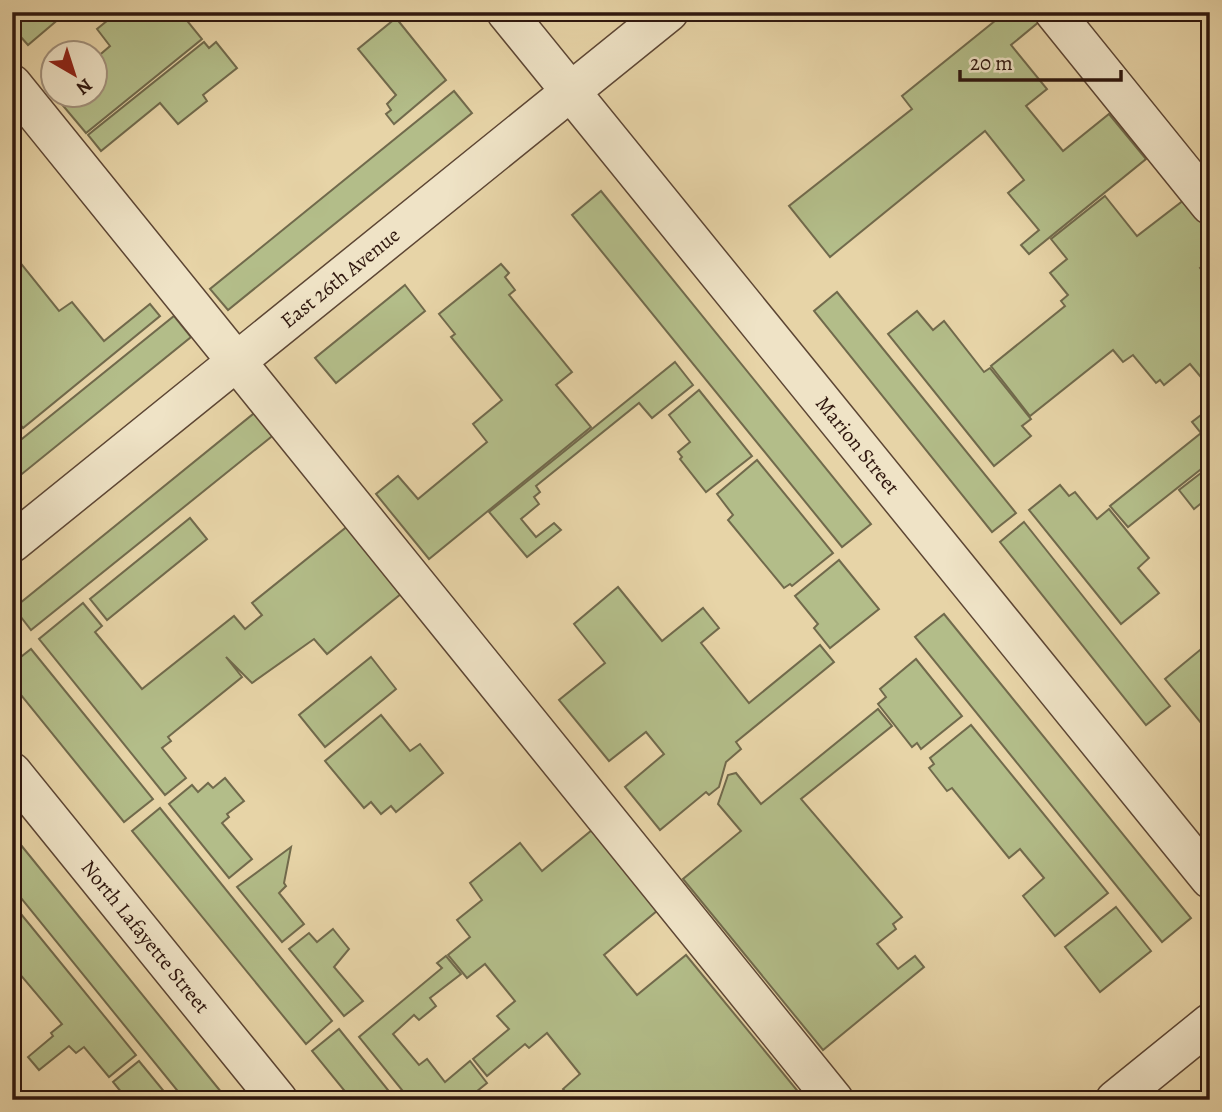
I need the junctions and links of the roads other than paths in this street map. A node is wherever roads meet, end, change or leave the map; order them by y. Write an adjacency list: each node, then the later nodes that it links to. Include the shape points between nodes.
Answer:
1 (506, 12): 5 (street, Marion Street)
2 (668, 12): 5 (street, East 26th Avenue)
3 (1054, 12): 6 (street)
4 (12, 84): 7 (street)
5 (571, 92): 7 (street, East 26th Avenue); 10 (street, Marion Street)
6 (1210, 205)
7 (236, 361): 8 (street, East 26th Avenue); 13 (street)
8 (12, 542)
9 (12, 772): 12 (street, North Lafayette Street)
10 (1210, 878)
11 (1210, 1023): 14 (street)
12 (278, 1100)
13 (834, 1100)
14 (1115, 1100)

